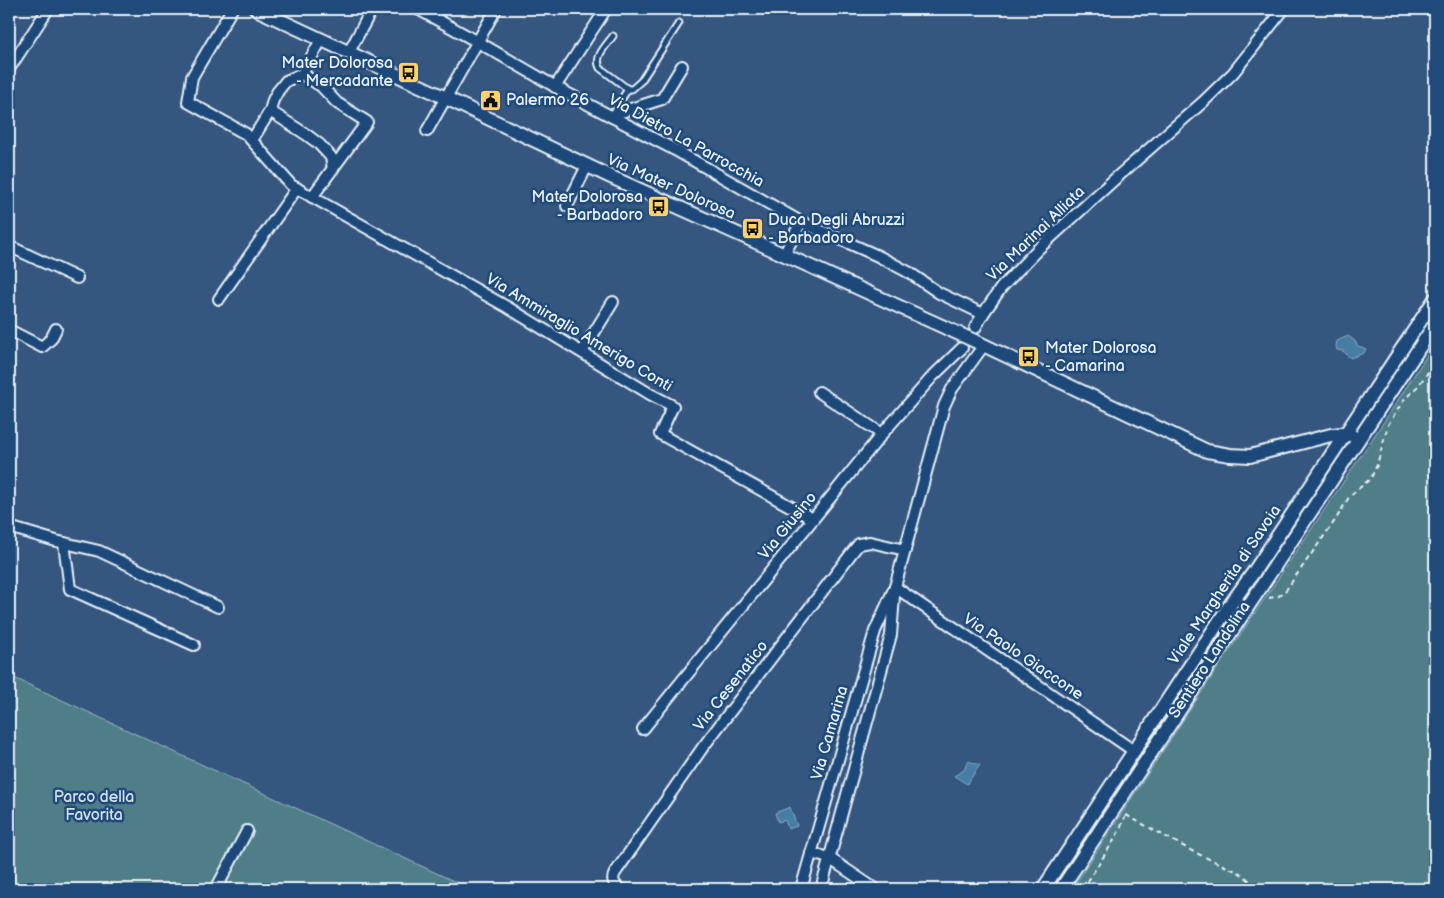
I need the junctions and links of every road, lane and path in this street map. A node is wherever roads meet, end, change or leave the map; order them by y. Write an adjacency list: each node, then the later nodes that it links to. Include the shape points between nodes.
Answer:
1 (48, 9): 16 (street)
2 (232, 9): 24 (street, Via Ammiraglio Amerigo Conti, via 192,77 188,102)
3 (256, 9): 12 (street, Via Mater Dolorosa)
4 (372, 9): 14 (street)
5 (418, 9): 9 (street, Via Dietro La Parrocchia)
6 (496, 9): 13 (street)
7 (606, 9): 18 (street)
8 (1284, 9): 37 (street, Via Marinai Alliata, via 1233,74 1038,249 1001,288)
9 (434, 13): 13 (street, Via Dietro La Parrocchia)
10 (679, 23): 19 (lane, via 641,81)
11 (613, 36): 19 (lane, via 599,56 598,64)
12 (320, 40): 14 (street, Via Mater Dolorosa); 17 (street)
13 (478, 42): 18 (street, Via Dietro La Parrocchia); 20 (street)
14 (349, 52): 20 (street, Via Mater Dolorosa)
15 (682, 66): 22 (street, via 662,99)
16 (9, 70)
17 (302, 74): 21 (street, via 286,81 273,100); 26 (street, via 321,86 337,103 367,122)
18 (555, 86): 22 (street, Via Dietro La Parrocchia)
19 (628, 89): 22 (lane)
20 (446, 98): 23 (street); 25 (street, Via Mater Dolorosa)
21 (270, 111): 24 (street); 26 (street, via 319,144 331,156)
22 (614, 116): 30 (street, Via Dietro La Parrocchia)
23 (427, 131)
24 (252, 140): 27 (street, Via Ammiraglio Amerigo Conti)
25 (587, 166): 29 (street); 32 (street, Via Mater Dolorosa)
26 (333, 169): 28 (street)
27 (294, 186): 28 (street, Via Ammiraglio Amerigo Conti); 34 (street)
28 (312, 198): 44 (street, Via Ammiraglio Amerigo Conti, via 507,306)
29 (567, 206)
30 (801, 222): 32 (street); 37 (street, via 886,260 939,293)
31 (9, 246): 33 (street)
32 (784, 255): 42 (street, Via Mater Dolorosa, bridge)
33 (76, 278)
34 (219, 299)
35 (1435, 299): 49 (street, Viale Margherita di Savoia)
36 (613, 302): 44 (street)
37 (983, 314): 39 (street)
38 (1435, 324): 47 (street, Viale Margherita di Savoia)
39 (975, 328)
40 (56, 329): 41 (street, via 42,347)
41 (9, 330)
42 (980, 344): 49 (street, Via Mater Dolorosa, via 1207,451 1250,456 1331,435); 54 (street, Via Camarina, via 944,406)
43 (962, 348): 48 (street, Via Giusino)
44 (582, 352): 51 (street, Via Ammiraglio Amerigo Conti, via 673,406 660,434)
45 (1435, 363): 56 (path, Sentiero Landolina, via 1388,425 1371,478 1349,497 1286,590 1279,596)
46 (819, 392): 48 (street)
47 (1365, 431): 49 (street, Via Mater Dolorosa, via 1360,435); 50 (street, Viale Margherita di Savoia)
48 (882, 434): 51 (street, Via Giusino)
49 (1347, 434): 50 (street, via 1354,440); 60 (street, Viale Margherita di Savoia)
50 (1355, 447): 72 (street, Viale Margherita di Savoia)
51 (812, 519): 59 (street, Via Giusino)
52 (9, 527): 53 (street)
53 (64, 543): 57 (street, via 99,551); 58 (street, via 70,589)
54 (905, 550): 55 (street, Via Camarina); 67 (street, Via Cesenatico, via 870,542 859,544 703,747 615,873 612,878)
55 (895, 587): 60 (street, Via Paolo Giaccone); 64 (street, Via Camarina, via 875,631); 65 (street, Via Camarina, via 891,635)
56 (1268, 598)
57 (218, 607)
58 (194, 645)
59 (643, 729)
60 (1134, 750): 71 (street, Viale Margherita di Savoia)
61 (1130, 808): 62 (path)
62 (1126, 816): 73 (path); 74 (path, via 1240,874 1254,884)
63 (247, 831): 66 (street)
64 (811, 853): 65 (street); 68 (street, Via Camarina)
65 (829, 858): 69 (street, Via Camarina); 70 (street)
66 (216, 889)
67 (620, 889)
68 (801, 889)
69 (821, 889)
70 (875, 889)
71 (1043, 889)
72 (1061, 889)
73 (1084, 889)
74 (1255, 889)

